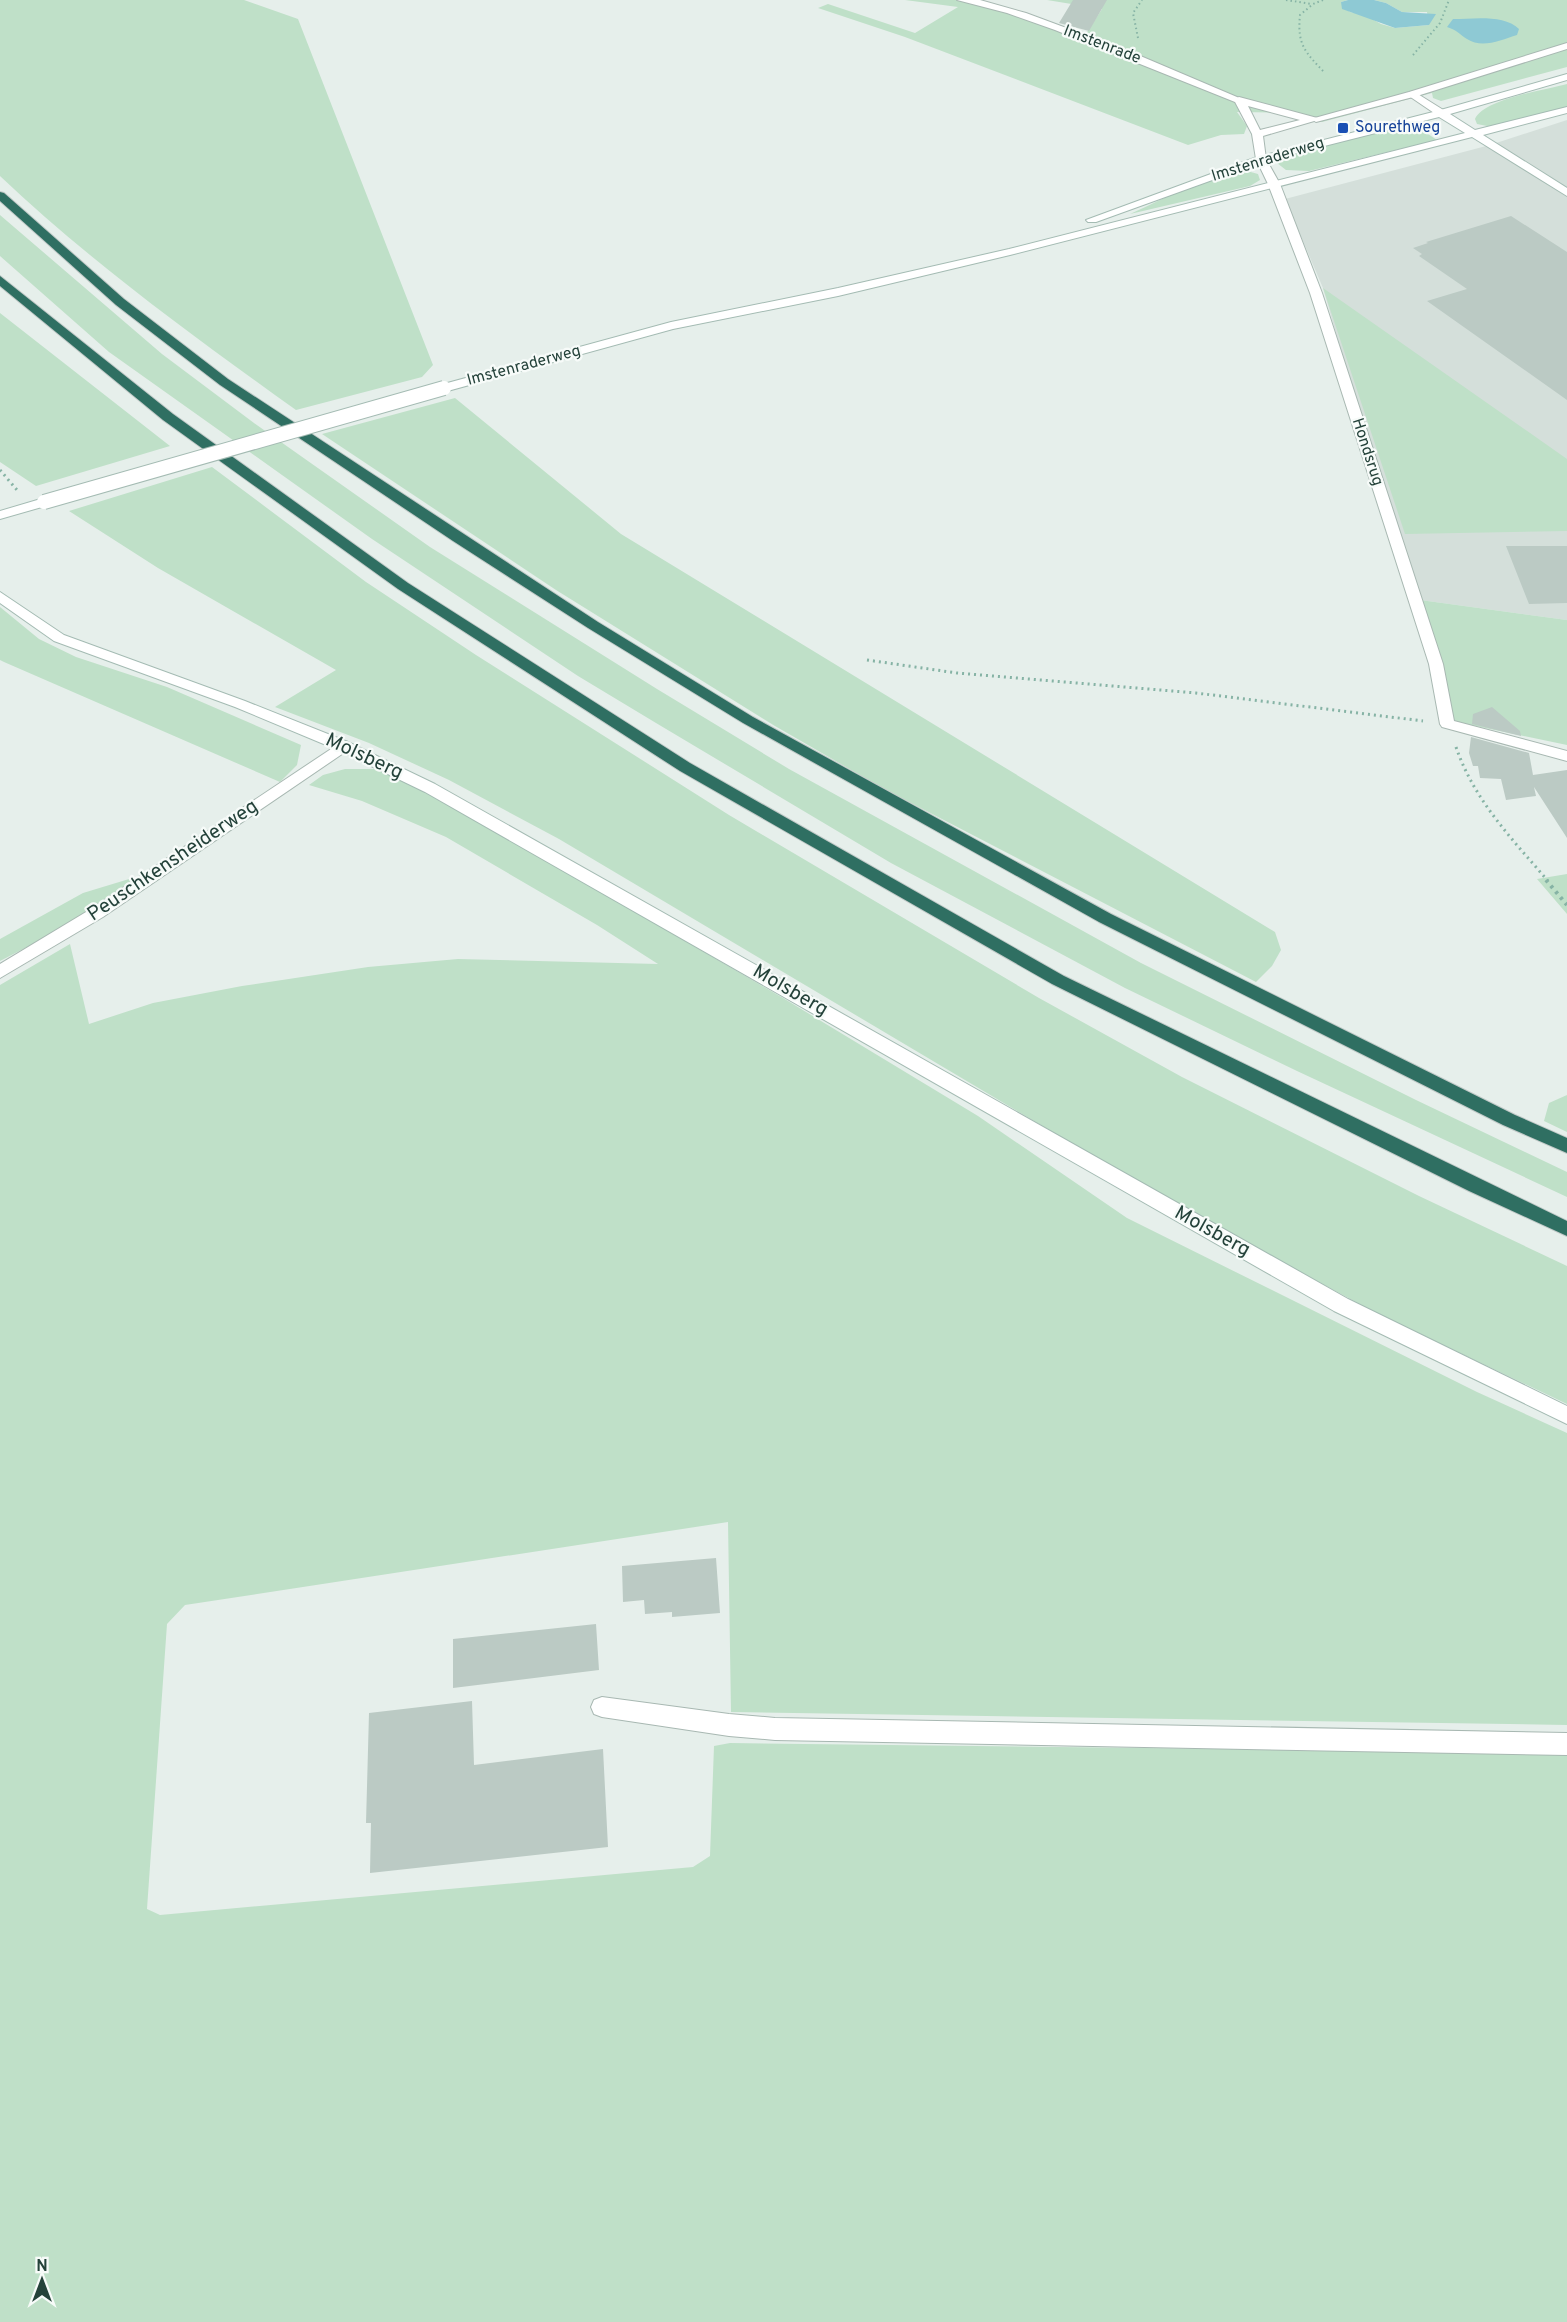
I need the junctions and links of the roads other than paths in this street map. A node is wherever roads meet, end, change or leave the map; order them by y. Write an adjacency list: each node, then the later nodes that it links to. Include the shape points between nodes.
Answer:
1 (962, 0): 5 (street, Imstenrade, via 1019,12)
2 (1567, 46): 4 (street, Imstenrade)
3 (1567, 77): 7 (street, Imstenraderweg)
4 (1413, 94): 7 (street); 8 (street, Imstenrade)
5 (1239, 100): 8 (street, Imstenrade); 9 (street)
6 (1567, 110): 10 (street, Imstenraderweg)
7 (1441, 113): 10 (street); 11 (street, Imstenraderweg)
8 (1316, 119): 9 (street, Imstenrade)
9 (1257, 134): 11 (street)
10 (1474, 135): 12 (street, Imstenraderweg); 13 (street)
11 (1261, 159): 12 (street, Hondsrug); 15 (street, Imstenraderweg)
12 (1274, 184): 15 (street, Imstenraderweg); 20 (street, Hondsrug, via 1316,293 1436,664 1447,724)
13 (1567, 192)
14 (0, 195): 22 (highway, via 120,302 224,382 593,625 739,714 1105,918)
15 (1010, 252): 17 (street, Imstenraderweg, bridge, via 671,326)
16 (0, 280): 23 (highway, via 168,417 403,586 685,767 1058,980)
17 (0, 515)
18 (0, 596): 19 (street, Molsberg, via 59,638)
19 (343, 746): 21 (street, Peuschkensheiderweg, via 97,913); 24 (street, Molsberg, via 484,816 1341,1305)
20 (1567, 756)
21 (0, 972)
22 (1567, 1146)
23 (1567, 1229)
24 (1567, 1415)
25 (602, 1707): 26 (street, via 787,1729)
26 (1567, 1744)

